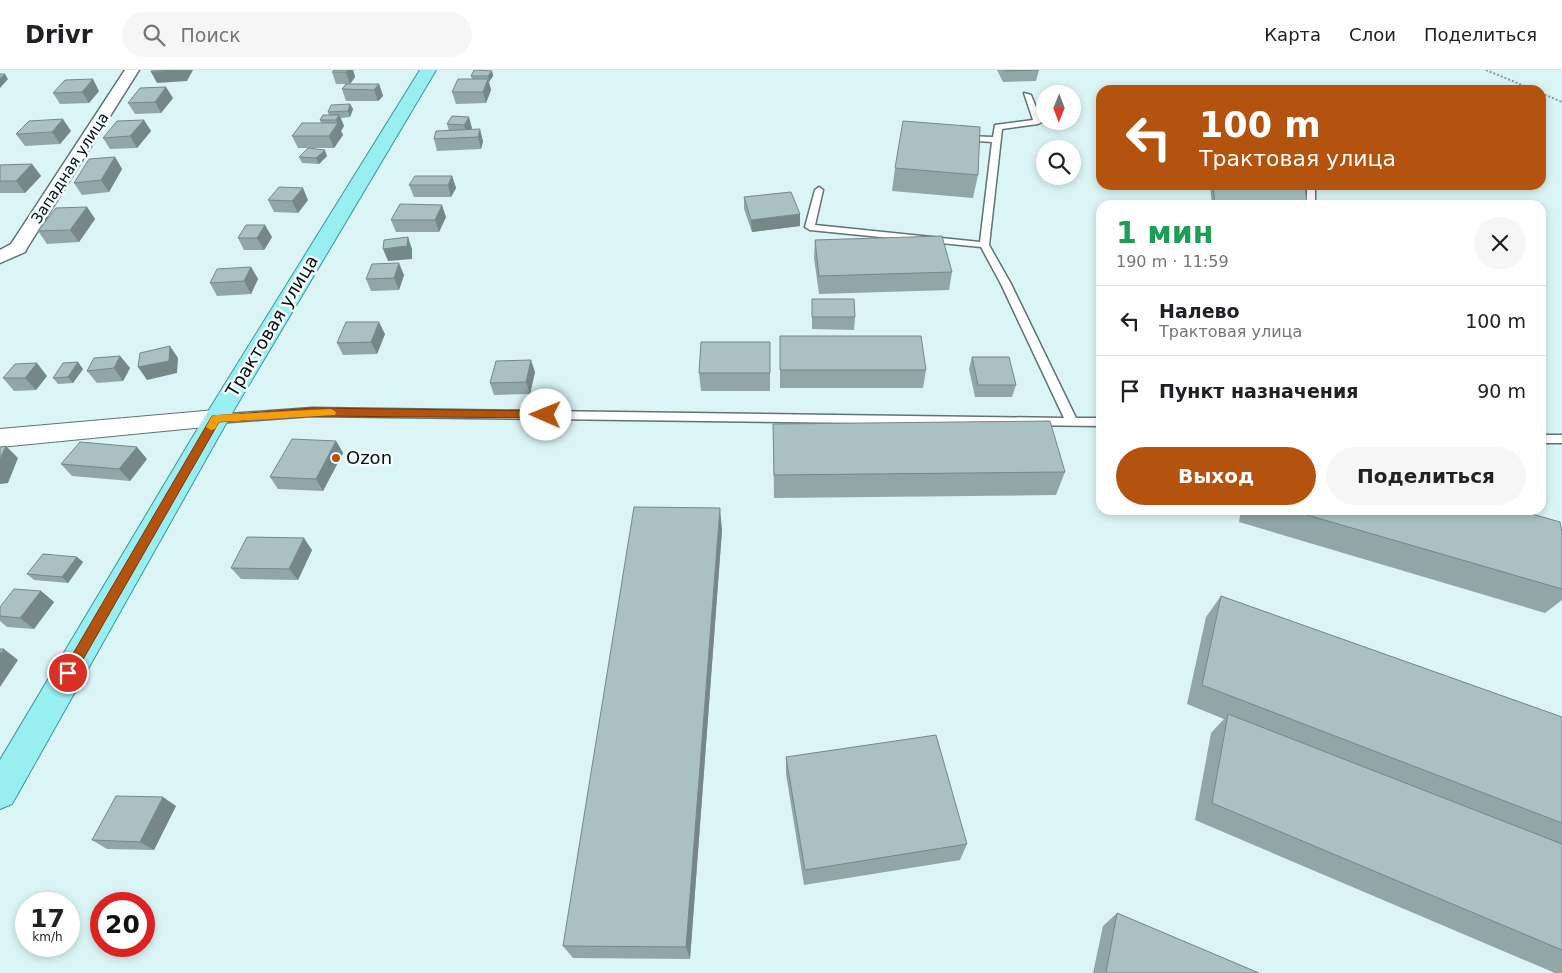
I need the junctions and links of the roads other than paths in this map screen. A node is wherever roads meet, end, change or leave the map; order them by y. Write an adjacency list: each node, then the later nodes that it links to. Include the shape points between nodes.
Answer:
1 (132, 70): 8 (street, Западная улица, via 18,248)
2 (428, 70): 9 (main road, Трактовая улица)
3 (1027, 95): 5 (lane, via 1038,122 998,126)
4 (950, 137): 5 (lane)
5 (996, 140): 7 (lane)
6 (819, 190): 7 (lane, via 810,227)
7 (984, 245): 10 (lane)
8 (0, 257)
9 (216, 419): 10 (lane, via 312,412); 12 (street); 15 (main road, Трактовая улица)
10 (1072, 422): 11 (lane)
11 (1096, 422)
12 (0, 438)
13 (1546, 439): 14 (lane)
14 (1562, 439)
15 (0, 792)

